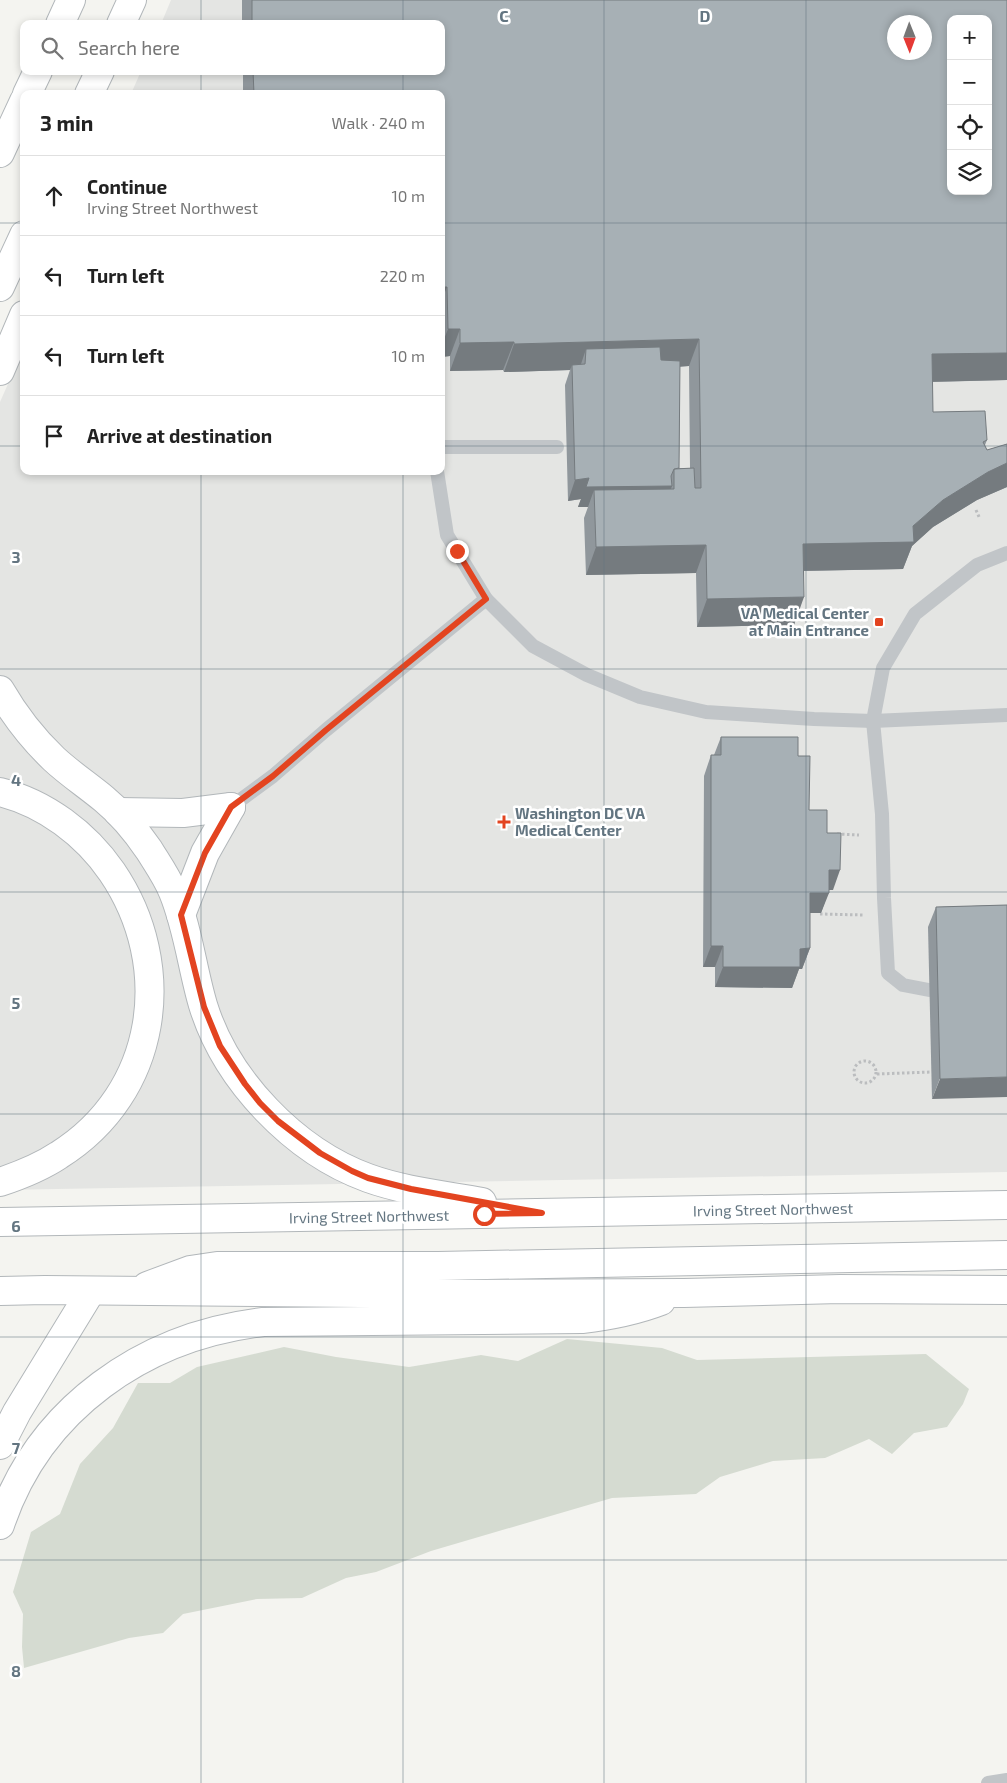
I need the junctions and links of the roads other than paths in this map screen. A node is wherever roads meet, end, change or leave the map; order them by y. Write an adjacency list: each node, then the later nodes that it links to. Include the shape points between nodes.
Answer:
1 (71, 0): 3 (main road)
2 (132, 0): 4 (main road)
3 (62, 20)
4 (123, 20)
5 (36, 75): 8 (main road)
6 (99, 75): 9 (main road)
7 (100, 75): 10 (main road)
8 (29, 90)
9 (91, 90)
10 (97, 90)
11 (20, 110): 12 (main road)
12 (0, 153)
13 (20, 244): 14 (main road)
14 (0, 287)
15 (20, 324): 16 (main road)
16 (0, 371)
17 (557, 447): 18 (lane)
18 (445, 448)
19 (437, 475): 21 (lane, via 447,535)
20 (1007, 553): 24 (lane, via 977,565 914,614 883,668)
21 (486, 599): 24 (lane, via 533,646 587,675 640,697 706,712); 26 (lane, via 273,776)
22 (0, 690): 27 (main road, via 20,722 48,753)
23 (1007, 715): 24 (lane)
24 (873, 721): 29 (lane, via 882,814 888,973 903,985)
25 (0, 792): 30 (main road, via 28,801 64,822 107,864 135,912 146,946 150,983 148,1018 140,1050 113,1105 60,1155)
26 (231, 807): 27 (main road, via 182,813); 28 (main road, via 205,853)
27 (118, 812): 28 (main road, via 161,868)
28 (181, 915): 32 (main road, via 202,1000 220,1046 260,1103 291,1132 326,1156 368,1178)
29 (930, 990)
30 (0, 1182)
31 (1007, 1205): 32 (main road, Irving Street Northwest)
32 (542, 1213): 33 (main road, Irving Street Northwest)
33 (0, 1222)
34 (1007, 1255): 38 (main road, via 217,1266 184,1272)
35 (1007, 1290): 39 (main road)
36 (0, 1291): 37 (main road)
37 (91, 1291): 38 (main road); 40 (main road)
38 (134, 1291): 39 (main road)
39 (684, 1292): 41 (main road, via 642,1308 582,1319 271,1322 240,1325 196,1336 134,1363 76,1405 45,1440 21,1479)
40 (0, 1445)
41 (0, 1525)
42 (1007, 1780): 43 (lane)
43 (988, 1783)

